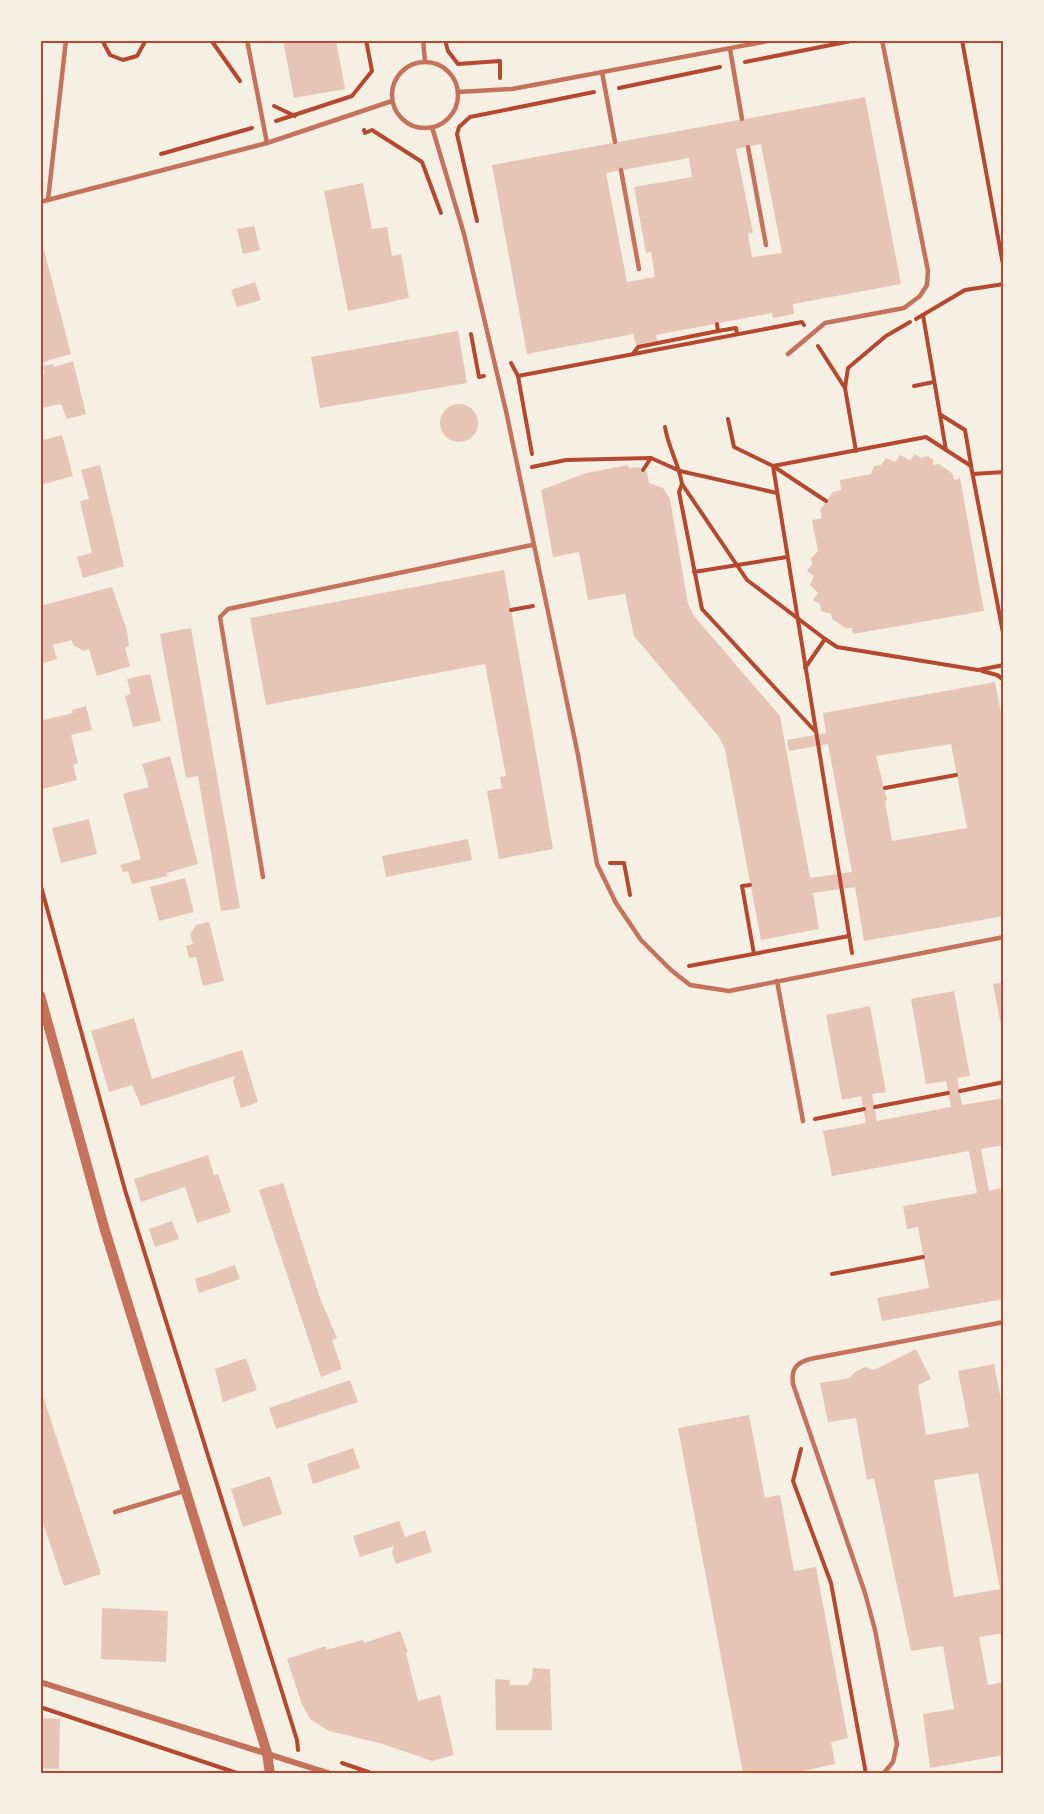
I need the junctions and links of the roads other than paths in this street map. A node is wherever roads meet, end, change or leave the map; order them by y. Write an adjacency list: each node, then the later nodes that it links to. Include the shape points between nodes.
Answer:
1 (66, 40): 17 (lane)
2 (247, 40): 14 (lane)
3 (423, 40): 7 (lane)
4 (772, 40): 6 (lane)
5 (882, 40): 21 (lane, via 927,285 904,308 825,323)
6 (730, 48): 8 (lane); 11 (lane)
7 (425, 61): 9 (lane, via 442,65 450,72); 10 (lane, via 401,71 391,90)
8 (602, 72): 9 (lane, via 512,89); 13 (lane)
9 (459, 92): 12 (lane, via 449,118)
10 (392, 101): 12 (lane, via 402,120); 14 (lane)
11 (742, 119)
12 (432, 127): 22 (lane, via 464,234 506,411)
13 (615, 142)
14 (267, 143): 17 (lane)
15 (748, 147): 19 (lane)
16 (621, 170): 20 (lane)
17 (48, 200): 18 (lane)
18 (40, 202)
19 (765, 245)
20 (639, 269)
21 (788, 354)
22 (532, 545): 23 (lane, via 228,609 220,617); 25 (lane, via 578,755 597,864 616,903 641,940 690,985 729,991)
23 (263, 877)
24 (1004, 937): 25 (lane)
25 (777, 981): 27 (lane)
26 (40, 995): 29 (street, via 104,1227)
27 (803, 1121)
28 (1004, 1322): 35 (lane, via 845,1350 801,1361 793,1370 792,1382 875,1630 897,1744 893,1761)
29 (186, 1490): 30 (lane); 32 (street)
30 (115, 1512)
31 (40, 1682): 32 (street)
32 (267, 1753): 33 (street); 34 (street)
33 (270, 1773)
34 (331, 1773)
35 (883, 1773)

